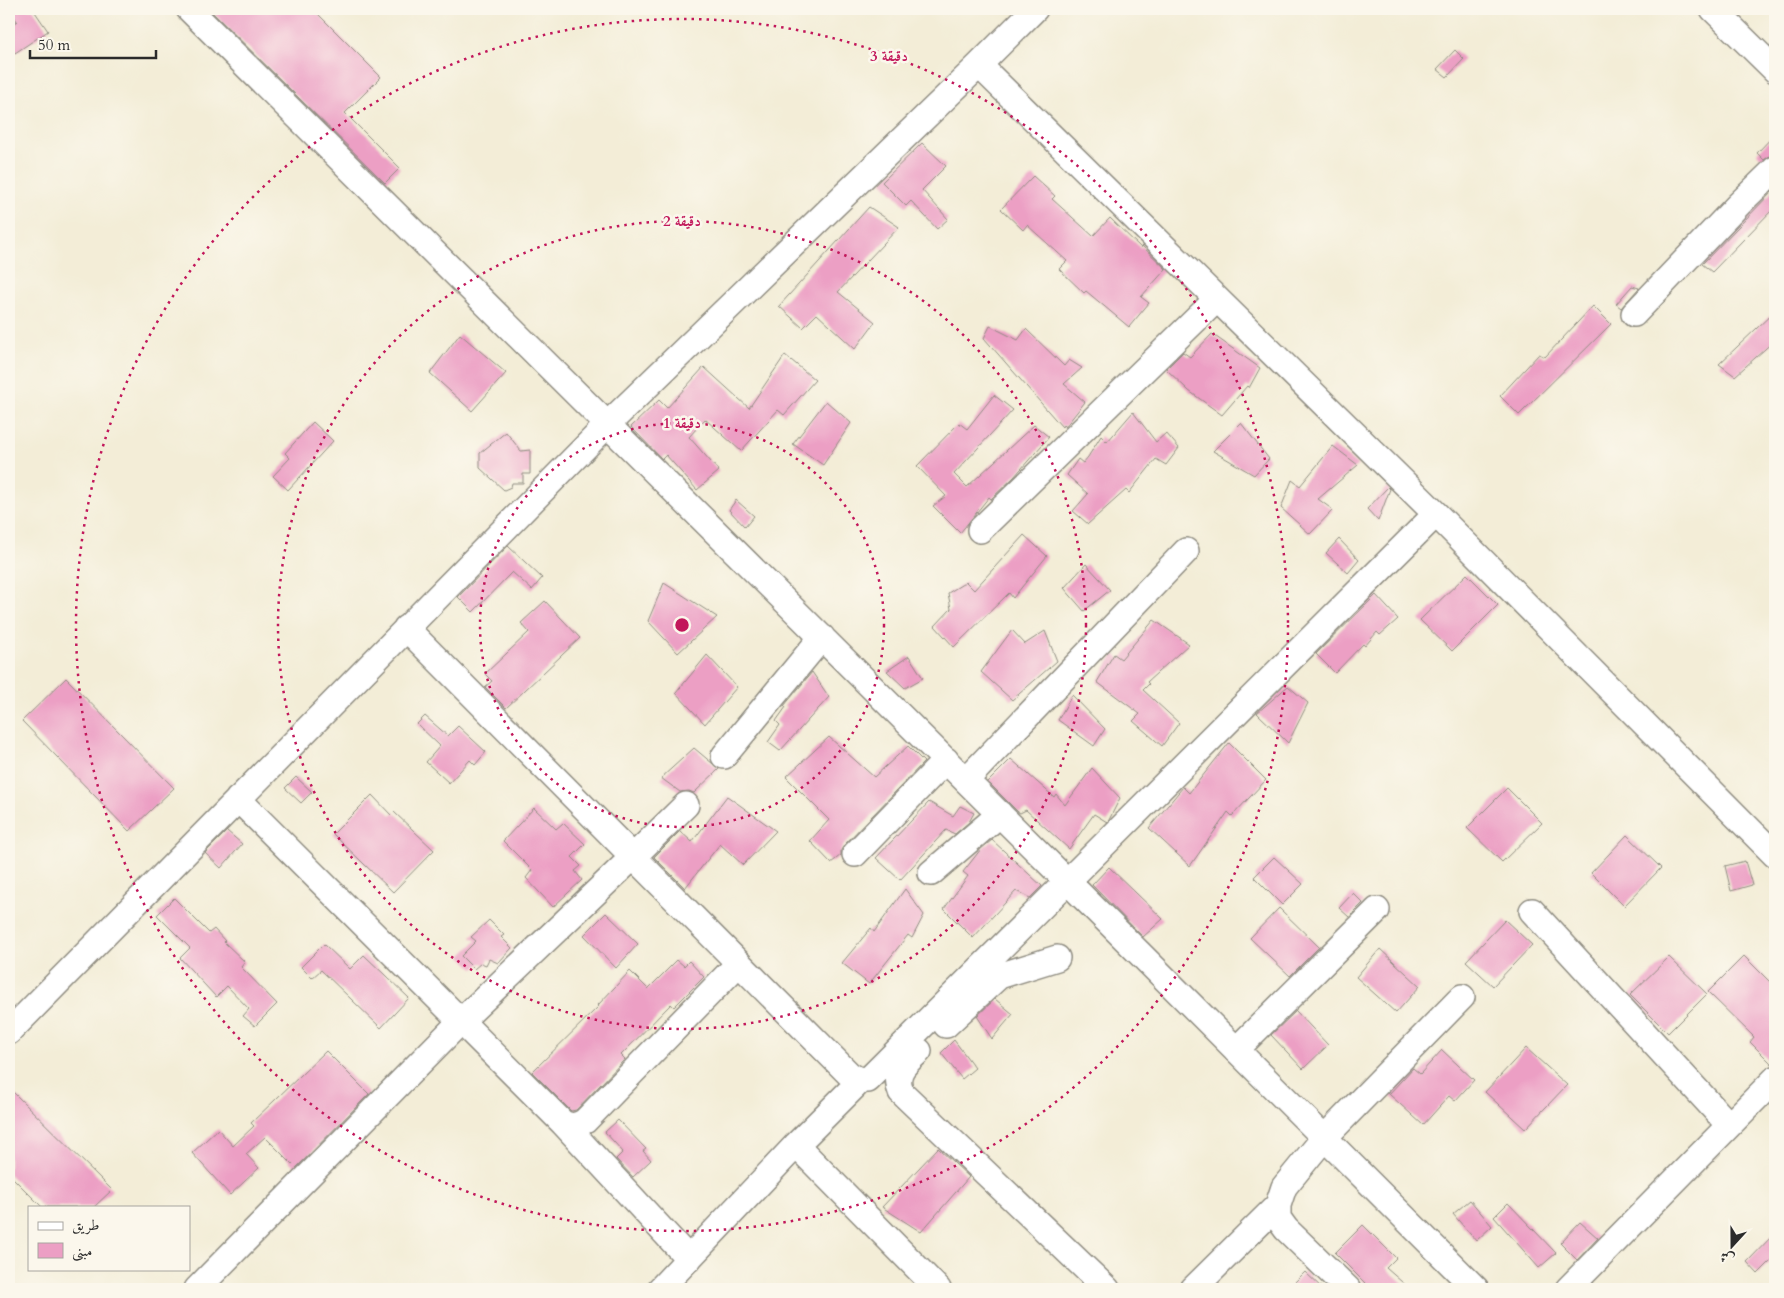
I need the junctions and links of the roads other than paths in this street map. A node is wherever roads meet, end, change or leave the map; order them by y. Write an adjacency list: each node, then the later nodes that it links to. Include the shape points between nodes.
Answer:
1 (189, 9): 9 (street)
2 (1035, 9): 4 (street)
3 (1713, 9): 5 (street)
4 (979, 65): 7 (street); 9 (street)
5 (1775, 70)
6 (1775, 169): 8 (street)
7 (1217, 299): 10 (street); 11 (street)
8 (1634, 314)
9 (608, 424): 13 (street); 14 (street)
10 (1436, 514): 22 (street); 25 (street)
11 (980, 530)
12 (1186, 551): 17 (street)
13 (406, 628): 18 (street); 23 (street)
14 (822, 637): 15 (street); 16 (street)
15 (724, 756)
16 (946, 760): 17 (street); 21 (street)
17 (966, 780): 20 (street)
18 (238, 799): 31 (street); 32 (street)
19 (686, 805): 23 (street)
20 (1000, 814): 24 (street); 25 (street)
21 (855, 854)
22 (1775, 856)
23 (634, 857): 29 (street); 31 (street)
24 (931, 873)
25 (1068, 881): 33 (street); 35 (street, via 876,1073 868,1080)
26 (1377, 910): 33 (street)
27 (1532, 911): 37 (street)
28 (1057, 958): 45 (street, via 999,976 903,1066 898,1075 898,1085 901,1092)
29 (739, 964): 35 (street, via 849,1074); 36 (street, via 585,1121 577,1126)
30 (1462, 996): 38 (street)
31 (460, 1021): 36 (street); 42 (street)
32 (9, 1032)
33 (1236, 1050): 38 (street)
34 (1775, 1079): 37 (street)
35 (860, 1080): 39 (street)
36 (564, 1123): 41 (street)
37 (1730, 1125): 49 (street)
38 (1324, 1138): 40 (street, via 1284,1187); 48 (street)
39 (796, 1146): 41 (street); 44 (street)
40 (1278, 1205): 46 (street); 47 (street, via 1278,1218 1286,1229)
41 (689, 1259): 43 (street)
42 (196, 1289)
43 (660, 1289)
44 (938, 1289)
45 (1107, 1289)
46 (1193, 1289)
47 (1348, 1289)
48 (1476, 1289)
49 (1568, 1289)

